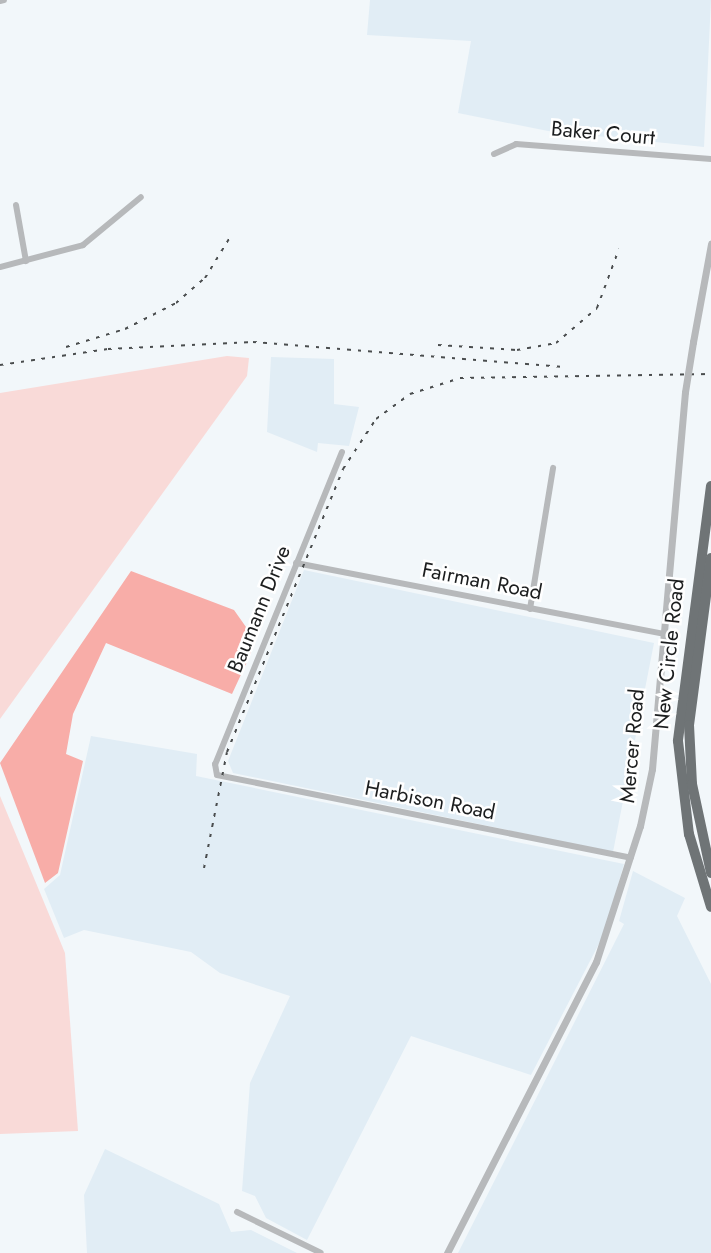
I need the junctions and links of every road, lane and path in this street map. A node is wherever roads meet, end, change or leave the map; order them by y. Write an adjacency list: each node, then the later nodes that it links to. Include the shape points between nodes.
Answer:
1 (494, 154): 2 (street, Baker Court, via 516,144)
2 (711, 159)
3 (141, 197): 6 (street, via 94,239)
4 (16, 205): 6 (street)
5 (711, 244): 14 (street, Mercer Road, bridge, via 685,392)
6 (26, 261): 7 (street)
7 (0, 267)
8 (342, 452): 12 (street, Baumann Drive)
9 (553, 468): 13 (street)
10 (711, 486): 18 (highway, New Circle Road, via 678,741 689,834)
11 (711, 558): 17 (highway, New Circle Road, via 689,725 692,784)
12 (296, 563): 13 (street, Fairman Road); 15 (street, Baumann Drive, via 215,764)
13 (530, 609): 14 (street, Fairman Road)
14 (661, 633): 16 (street, Mercer Road, via 650,786)
15 (222, 777): 16 (street, Harbison Road)
16 (631, 858): 21 (street, Mercer Road, via 596,962)
17 (711, 873)
18 (711, 906)
19 (237, 1212): 20 (street)
20 (321, 1253)
21 (447, 1253)

